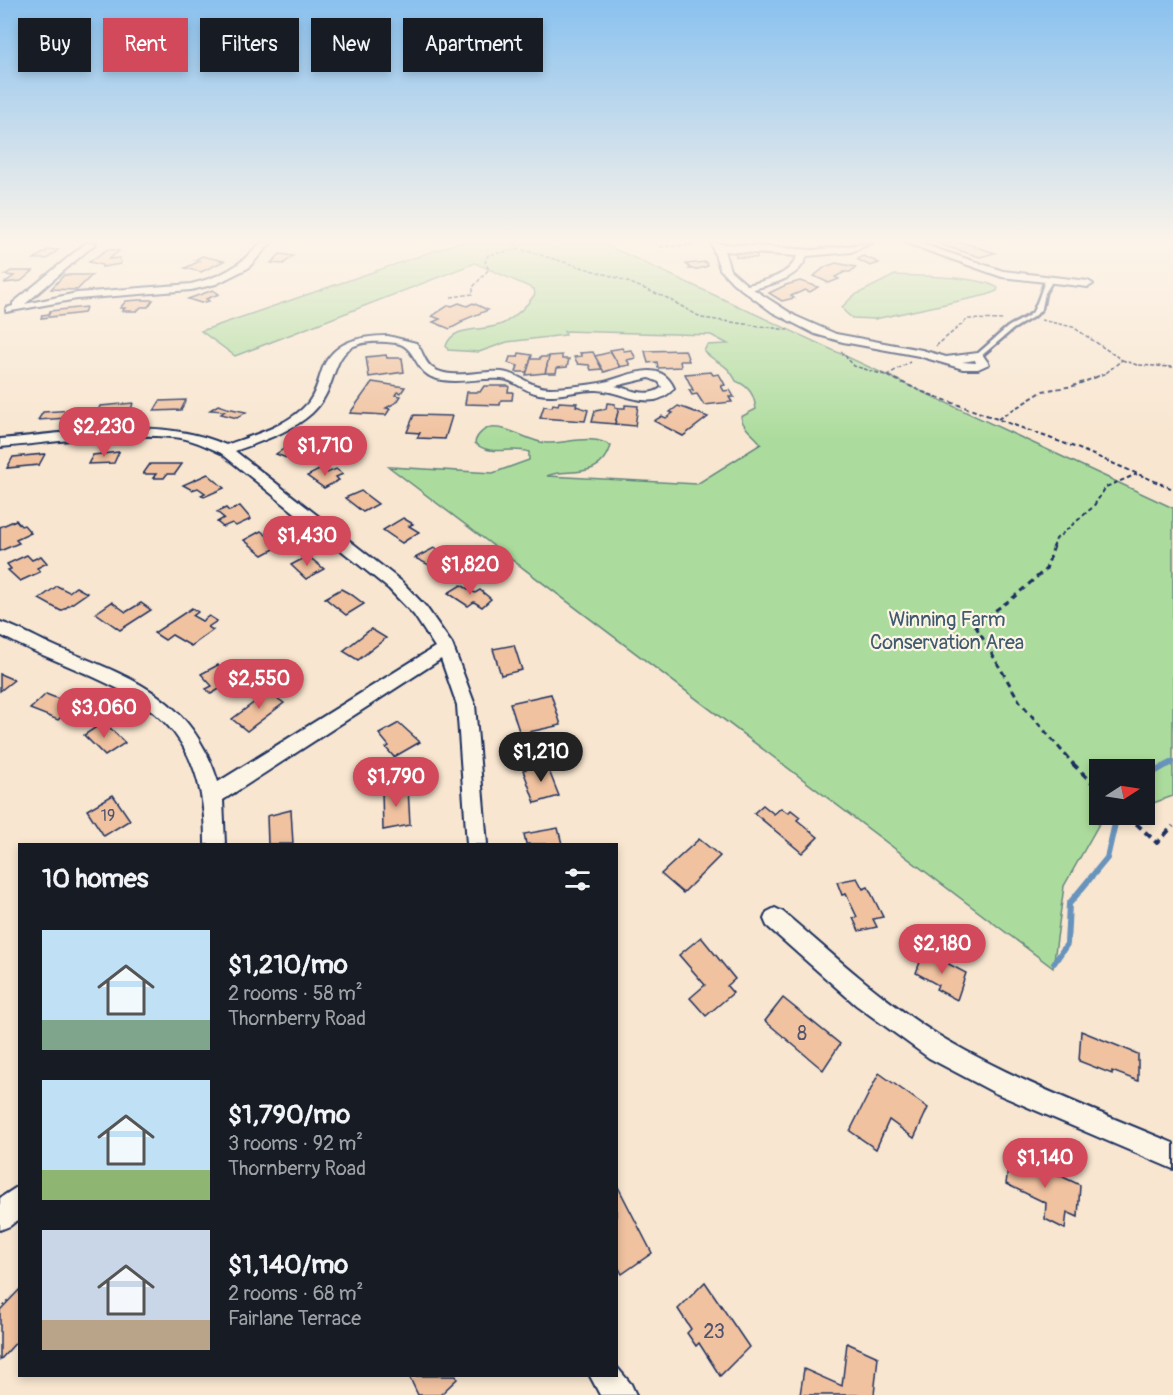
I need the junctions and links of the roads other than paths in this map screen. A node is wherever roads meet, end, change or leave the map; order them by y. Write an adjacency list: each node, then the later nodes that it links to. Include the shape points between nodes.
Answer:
1 (775, 308): 3 (street, via 832,336 973,368 983,364)
2 (1039, 308): 3 (lane)
3 (978, 356)
4 (603, 386): 6 (street, via 547,391 531,389 509,376 445,375 430,372 412,345 398,340 362,341 337,352 317,401 306,412 270,434)
5 (0, 443): 6 (street, via 120,433 174,433)
6 (226, 450): 8 (street, via 413,601)
7 (0, 628): 9 (street, via 126,683 159,702 193,744)
8 (446, 648): 9 (street); 11 (street, via 466,705)
9 (213, 796): 10 (street)
10 (215, 843)
11 (477, 843)
12 (775, 919): 13 (street, via 864,997 938,1049 1004,1084)
13 (1173, 1156)
14 (18, 1201): 15 (street)
15 (0, 1216)
16 (606, 1377): 17 (street)
17 (620, 1395)

